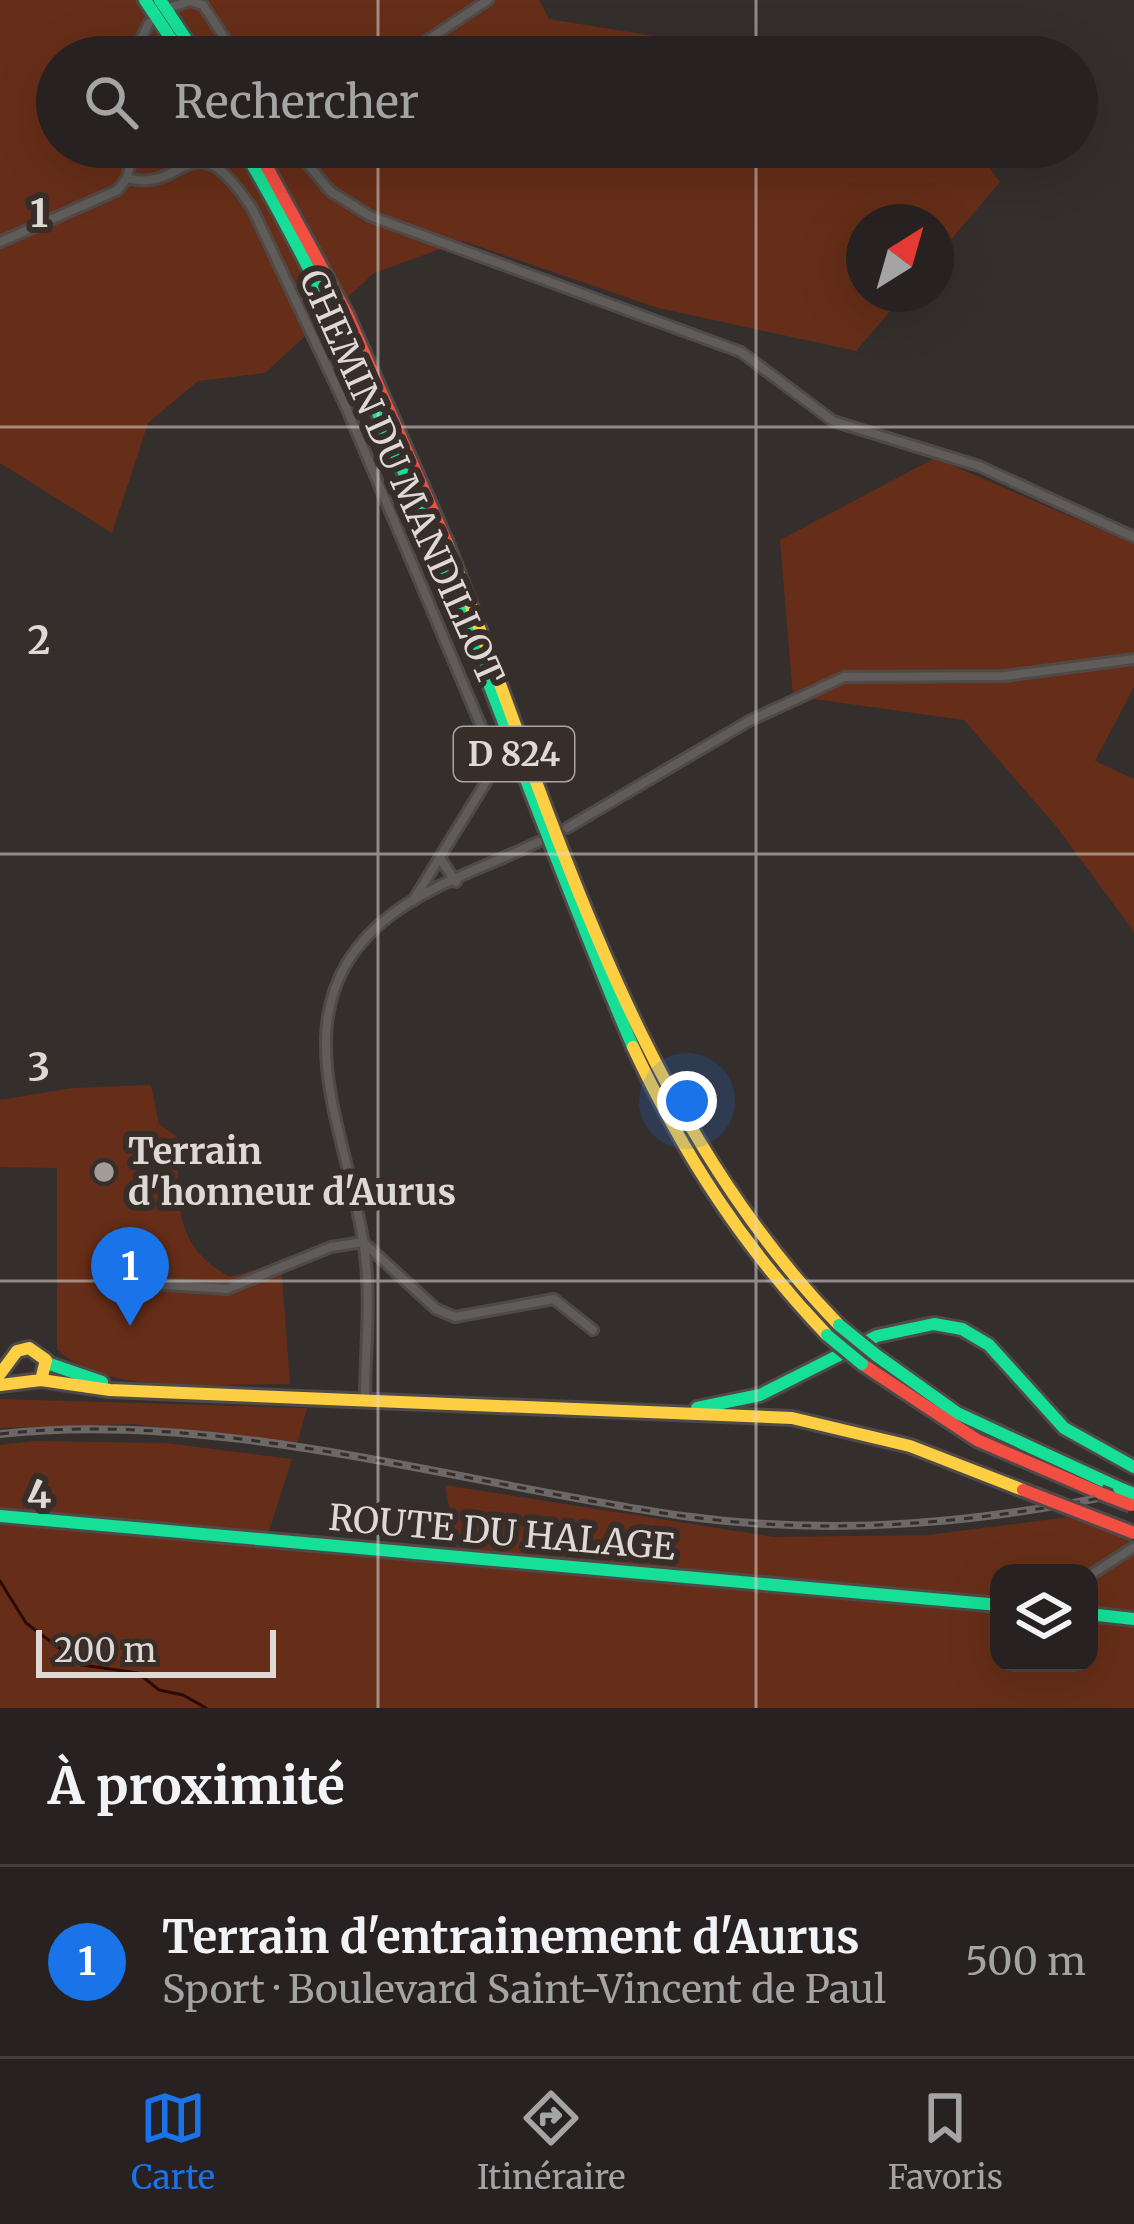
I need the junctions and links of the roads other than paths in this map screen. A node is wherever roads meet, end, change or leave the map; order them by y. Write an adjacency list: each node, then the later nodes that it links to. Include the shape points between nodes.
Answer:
1 (145, 0): 6 (main road)
2 (488, 0): 9 (street)
3 (166, 4): 7 (main road); 8 (street, via 208,8)
4 (149, 23): 5 (street)
5 (142, 36)
6 (169, 36)
7 (185, 36)
8 (225, 36)
9 (434, 36)
10 (129, 168): 16 (street)
11 (177, 168): 16 (street, CHEMIN DU MANDILLOT, via 160,179)
12 (213, 168): 22 (street, CHEMIN DU MANDILLOT, via 234,181 346,407 488,747 486,782)
13 (254, 168): 37 (main road, D 824, bridge, via 385,428 664,1119 728,1226 862,1364 977,1440)
14 (267, 168): 37 (main road, D 824, bridge, via 362,345 679,1119 748,1228 876,1355 974,1423 1119,1488)
15 (311, 168): 18 (street, via 329,191 370,216 741,352 844,426 979,466)
16 (127, 178): 17 (street, via 98,203)
17 (0, 242)
18 (1134, 537)
19 (1134, 659): 20 (street, via 1005,676 844,677 749,721)
20 (567, 829)
21 (538, 842): 23 (street)
22 (440, 857): 23 (street); 24 (street, CHEMIN DU MANDILLOT)
23 (457, 881): 24 (street)
24 (413, 901): 25 (street, via 352,953 327,1012 324,1056)
25 (363, 1242): 26 (street, via 227,1289); 27 (street, via 455,1317 554,1299); 34 (street)
26 (108, 1281)
27 (593, 1330)
28 (47, 1364): 29 (main road, via 25,1348); 30 (main road); 33 (main road)
29 (4, 1370): 31 (main road)
30 (41, 1380): 31 (main road); 33 (main road)
31 (16, 1382): 32 (main road)
32 (0, 1385)
33 (126, 1389): 34 (main road)
34 (365, 1400): 35 (main road)
35 (671, 1411): 36 (main road, via 759,1396 887,1331 928,1323 984,1340 1069,1436); 39 (main road, bridge, via 834,1425)
36 (1133, 1467)
37 (1133, 1502)
38 (0, 1516): 42 (main road, ROUTE DU HALAGE)
39 (1134, 1533)
40 (1134, 1547): 41 (street)
41 (1098, 1570)
42 (990, 1604)
43 (1098, 1615): 44 (main road)
44 (1134, 1619)

